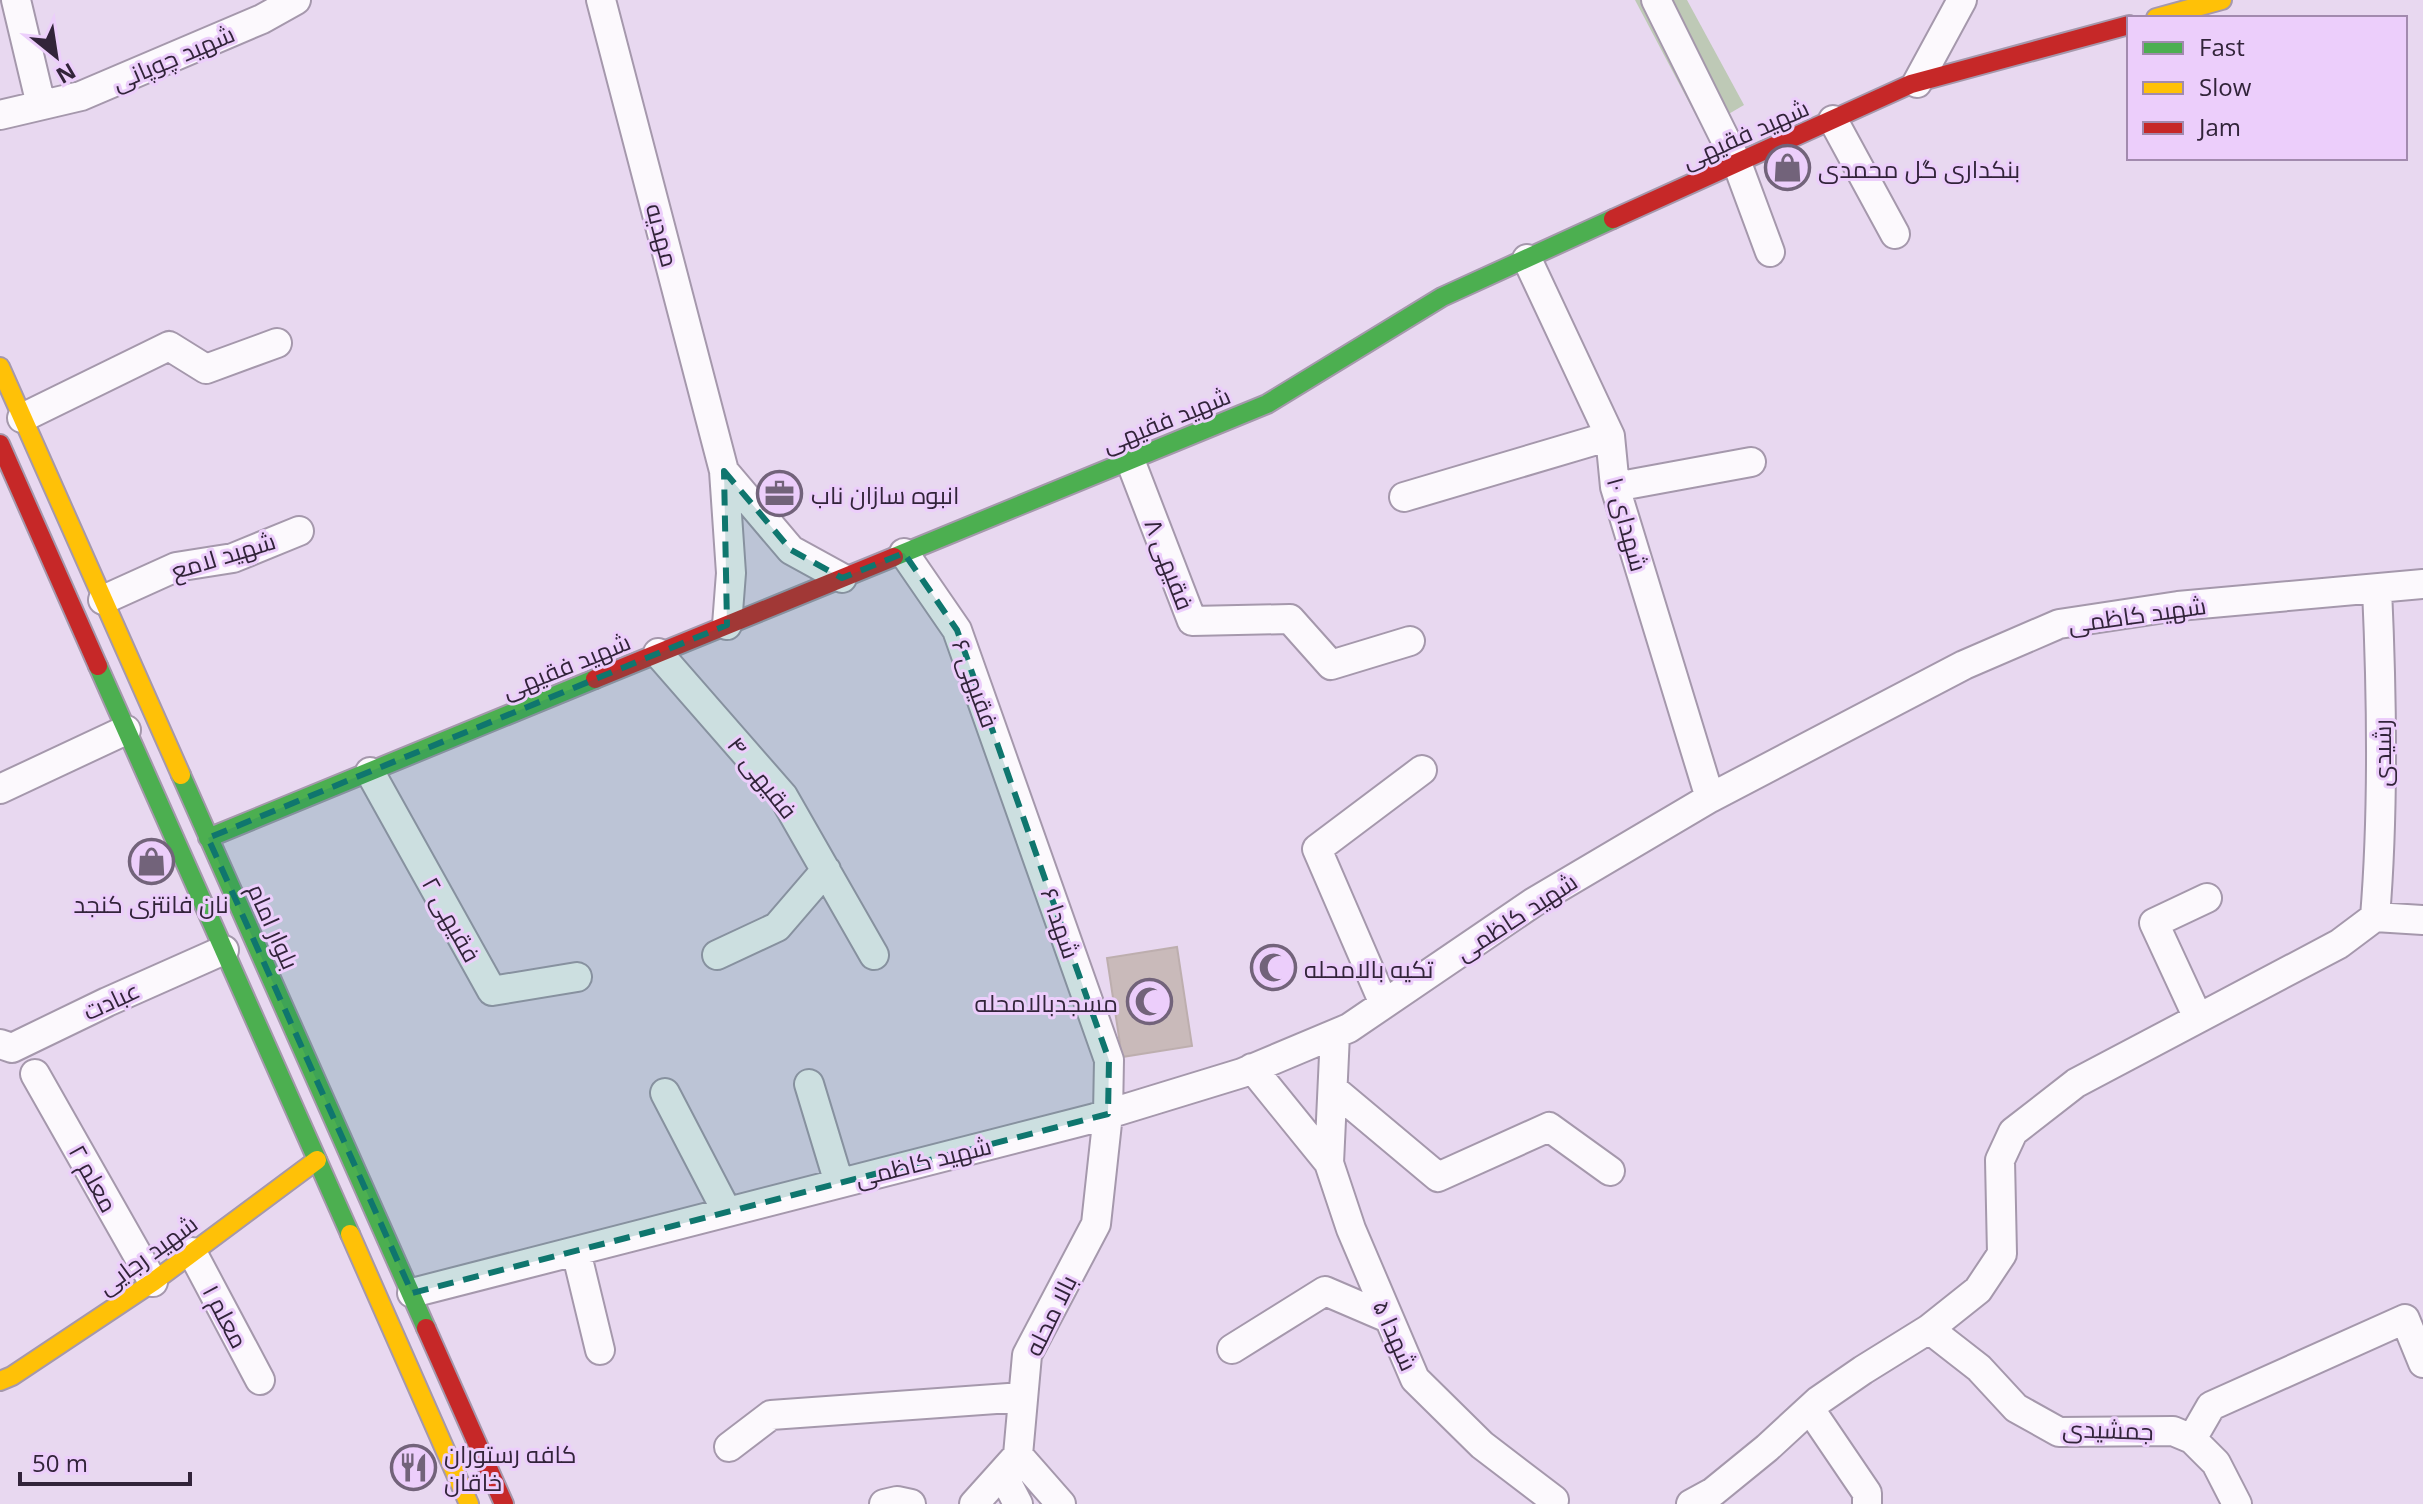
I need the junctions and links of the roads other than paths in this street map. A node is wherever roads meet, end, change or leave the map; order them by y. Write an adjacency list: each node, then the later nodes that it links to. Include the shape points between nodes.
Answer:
1 (16, 0): 10 (street)
2 (296, 0): 10 (street, شهید چوپانی, via 81,96)
3 (601, 0): 24 (street, مهدیه)
4 (1656, 0): 13 (street)
5 (1962, 0): 9 (street)
6 (2222, 0): 7 (main road)
7 (2163, 16)
8 (2127, 26): 9 (main road, شهید فقیهی)
9 (1917, 83): 12 (main road, شهید فقیهی)
10 (41, 105): 11 (street, شهید چوپانی)
11 (0, 115)
12 (1833, 120): 13 (main road, شهید فقیهی); 14 (street)
13 (1737, 163): 15 (street); 16 (main road, شهید فقیهی)
14 (1895, 234)
15 (1770, 252)
16 (1527, 259): 20 (street, شهدای ۱۰); 22 (main road, شهید فقیهی, via 1442,297 1267,404)
17 (277, 343): 19 (street, via 206,369 169,346)
18 (0, 367): 19 (main road, بلوار امام)
19 (22, 418): 33 (main road, بلوار امام)
20 (1610, 436): 25 (street, شهدای ۱۰); 27 (street)
21 (0, 444): 26 (main road)
22 (1130, 460): 29 (main road, شهید فقیهی); 35 (street, فقیهی ۸, via 1192,621 1290,619 1331,665)
23 (1751, 462): 25 (street)
24 (724, 471): 30 (street, via 791,550); 34 (street, via 731,573)
25 (1615, 487): 41 (street, شهدای ۱۰)
26 (9, 488): 37 (main road)
27 (1404, 497)
28 (299, 531): 33 (street, شهید لامع, via 233,558 176,567)
29 (904, 553): 30 (main road, شهید فقیهی); 42 (street, فقیهی ۶, via 957,630)
30 (842, 578): 34 (main road, شهید فقیهی)
31 (2423, 584): 32 (street, شهید کاظمی)
32 (2377, 589): 41 (street, شهید کاظمی, via 2178,606 2059,624 1964,665); 47 (street, رشیدی, via 2382,837)
33 (103, 600): 43 (main road, بلوار امام)
34 (727, 625): 36 (main road, شهید فقیهی)
35 (1410, 641)
36 (658, 653): 39 (main road, شهید فقیهی); 45 (street, فقیهی ۴, via 783,796)
37 (126, 730): 40 (street); 44 (main road)
38 (1422, 770): 53 (street, via 1317,849)
39 (370, 772): 43 (main road, شهید فقیهی); 52 (street, فقیهی ۲, via 492,991)
40 (0, 789)
41 (1710, 798): 53 (street, شهید کاظمی, via 1534,902)
42 (1027, 825): 62 (street, شهدا ۶, via 1109,1060)
43 (208, 838): 44 (main road, شهید فقیهی); 63 (main road, بلوار امام)
44 (179, 849): 49 (main road)
45 (826, 870): 50 (street, via 777,927); 51 (street, فقیهی ۴)
46 (2207, 898): 54 (street, via 2154,923)
47 (2375, 917): 48 (street); 54 (street, via 2339,944)
48 (2423, 920)
49 (224, 950): 56 (street, عبادت, via 12,1048); 64 (main road)
50 (717, 955)
51 (874, 955)
52 (577, 977)
53 (1384, 1004): 55 (street, شهید کاظمی)
54 (2198, 1018): 74 (street, via 2076,1083 2013,1132 2000,1160 2002,1254 1978,1290)
55 (1335, 1034): 57 (street, شهید کاظمی); 60 (street, شهدا ۵)
56 (0, 1044)
57 (1252, 1068): 62 (street, شهید کاظمی); 65 (street, شهدا ۵)
58 (35, 1074): 71 (street, معلم ۲)
59 (809, 1084): 67 (street)
60 (1333, 1089): 65 (street, شهدا ۵); 66 (street, via 1438,1177 1549,1127)
61 (665, 1093): 68 (street)
62 (1108, 1114): 67 (street, شهید کاظمی); 80 (street, بالا محله, via 1096,1224 1027,1355)
63 (347, 1149): 64 (main road, شهید رجایی); 72 (main road, بلوار امام)
64 (317, 1160): 70 (main road, شهید رجایی); 86 (main road)
65 (1329, 1163): 73 (street, شهدا ۵)
66 (1610, 1171)
67 (839, 1183): 68 (street, شهید کاظمی)
68 (727, 1212): 69 (street, شهید کاظمی)
69 (576, 1251): 72 (street, شهید کاظمی); 76 (street)
70 (192, 1252): 71 (main road, شهید رجایی); 78 (street, معلم ۱)
71 (153, 1282): 79 (main road, شهید رجایی)
72 (412, 1293): 87 (main road, بلوار امام)
73 (1388, 1318): 75 (street, via 1325,1291); 85 (street, شهدا ۵, via 1415,1379 1482,1445)
74 (1929, 1329): 81 (street); 82 (street, جمشیدی, via 1979,1368 2016,1408 2059,1432 2173,1431)
75 (1232, 1349)
76 (600, 1350)
77 (2423, 1363): 82 (street, via 2405,1319 2211,1406)
78 (260, 1380)
79 (0, 1381)
80 (1023, 1397): 83 (street, via 771,1415); 84 (street, بالا محله)
81 (1810, 1409): 93 (street, via 1724,1484); 94 (street, via 1867,1493)
82 (2192, 1439): 95 (street, via 2216,1463)
83 (729, 1447)
84 (1011, 1465): 90 (street); 91 (street); 92 (street)
85 (1559, 1503)
86 (469, 1504)
87 (504, 1504)
88 (884, 1504): 89 (street)
89 (911, 1504)
90 (974, 1504)
91 (1018, 1504)
92 (1061, 1504)
93 (1691, 1504)
94 (1867, 1504)
95 (2237, 1504)

